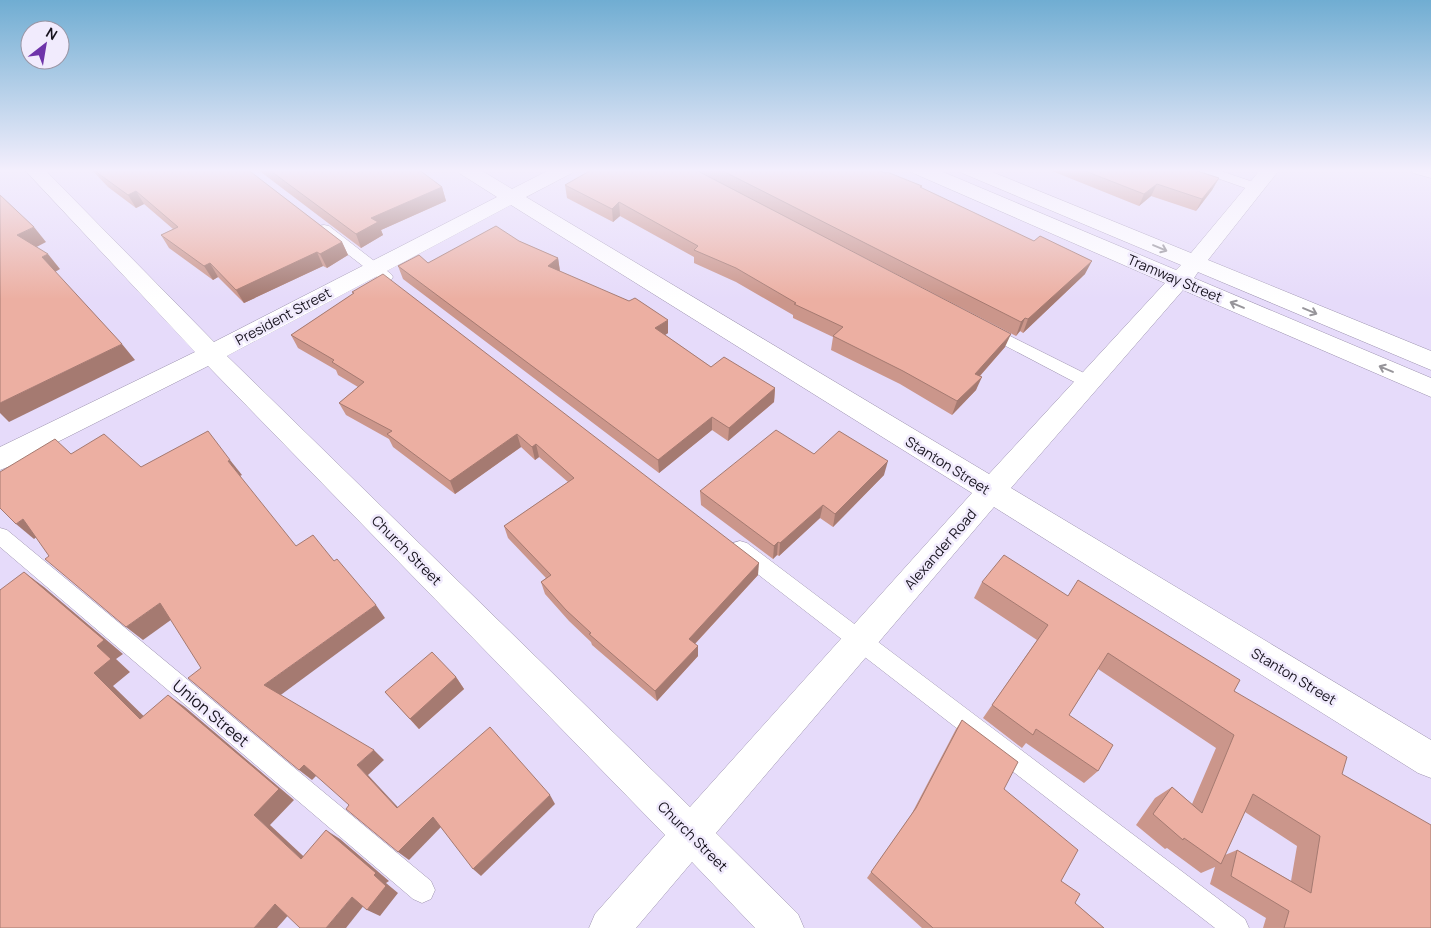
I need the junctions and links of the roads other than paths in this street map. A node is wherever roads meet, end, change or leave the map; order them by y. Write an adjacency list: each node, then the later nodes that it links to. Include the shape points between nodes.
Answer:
1 (74, 212): 12 (street, Church Street)
2 (479, 212): 8 (street, President Street)
3 (537, 212): 17 (street, Stanton Street)
4 (1033, 212): 9 (street, Tramway Street)
5 (1061, 212): 9 (street, Tramway Street, one-way to 9)
6 (1235, 212): 9 (street, Alexander Road)
7 (306, 216): 8 (lane)
8 (374, 268): 10 (lane); 12 (street, President Street)
9 (1186, 271): 13 (street, Tramway Street, one-way to 13); 14 (street, Alexander Road); 15 (street, Tramway Street, one-way to 9)
10 (398, 286)
11 (972, 322): 14 (lane)
12 (210, 354): 16 (street, President Street); 22 (street, Church Street)
13 (1431, 362)
14 (1088, 382): 17 (street, Alexander Road)
15 (1431, 388)
16 (0, 459)
17 (991, 491): 20 (street, Alexander Road); 21 (street, Stanton Street)
18 (0, 536): 23 (lane, Union Street)
19 (727, 538): 20 (lane)
20 (860, 641): 22 (street, Alexander Road); 26 (lane)
21 (1431, 760)
22 (690, 833): 24 (street, Alexander Road); 25 (street, Church Street)
23 (422, 890)
24 (609, 928)
25 (784, 928)
26 (1236, 928)

